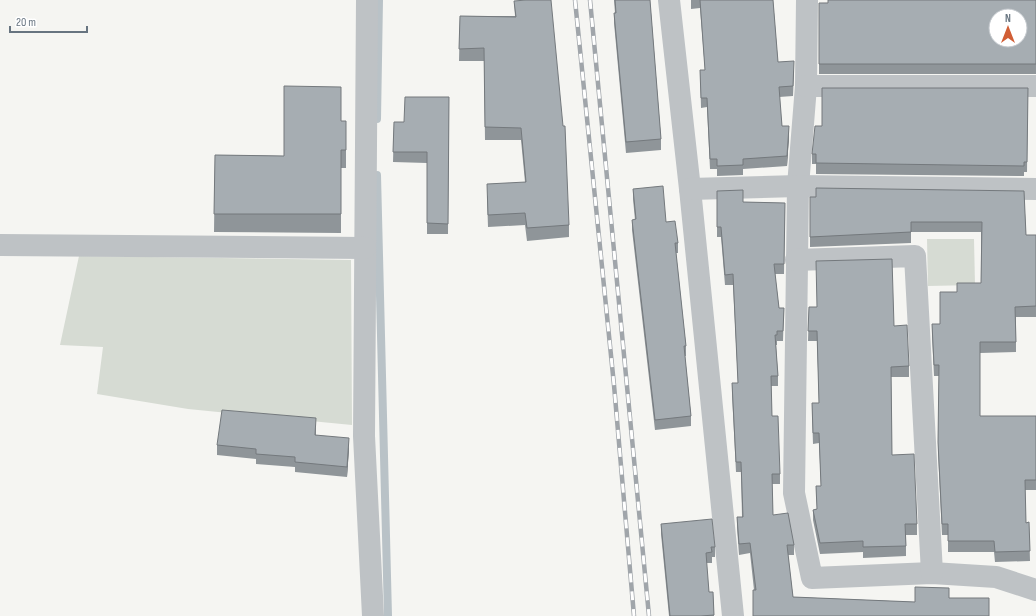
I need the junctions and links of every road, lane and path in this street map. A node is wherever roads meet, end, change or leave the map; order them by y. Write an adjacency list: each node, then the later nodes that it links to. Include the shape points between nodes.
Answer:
1 (367, 0): 10 (street)
2 (669, 0): 7 (street)
3 (807, 0): 4 (street)
4 (806, 86): 5 (street); 6 (street)
5 (1036, 86)
6 (798, 186): 7 (street); 8 (street); 11 (street)
7 (690, 189): 15 (street)
8 (1036, 189)
9 (0, 245): 10 (street)
10 (365, 248): 14 (street, via 364,436)
11 (796, 260): 12 (street, via 915,256); 12 (street, via 794,493 812,578)
12 (932, 573): 13 (street, via 996,577)
13 (1036, 590)
14 (374, 616)
15 (733, 616)

